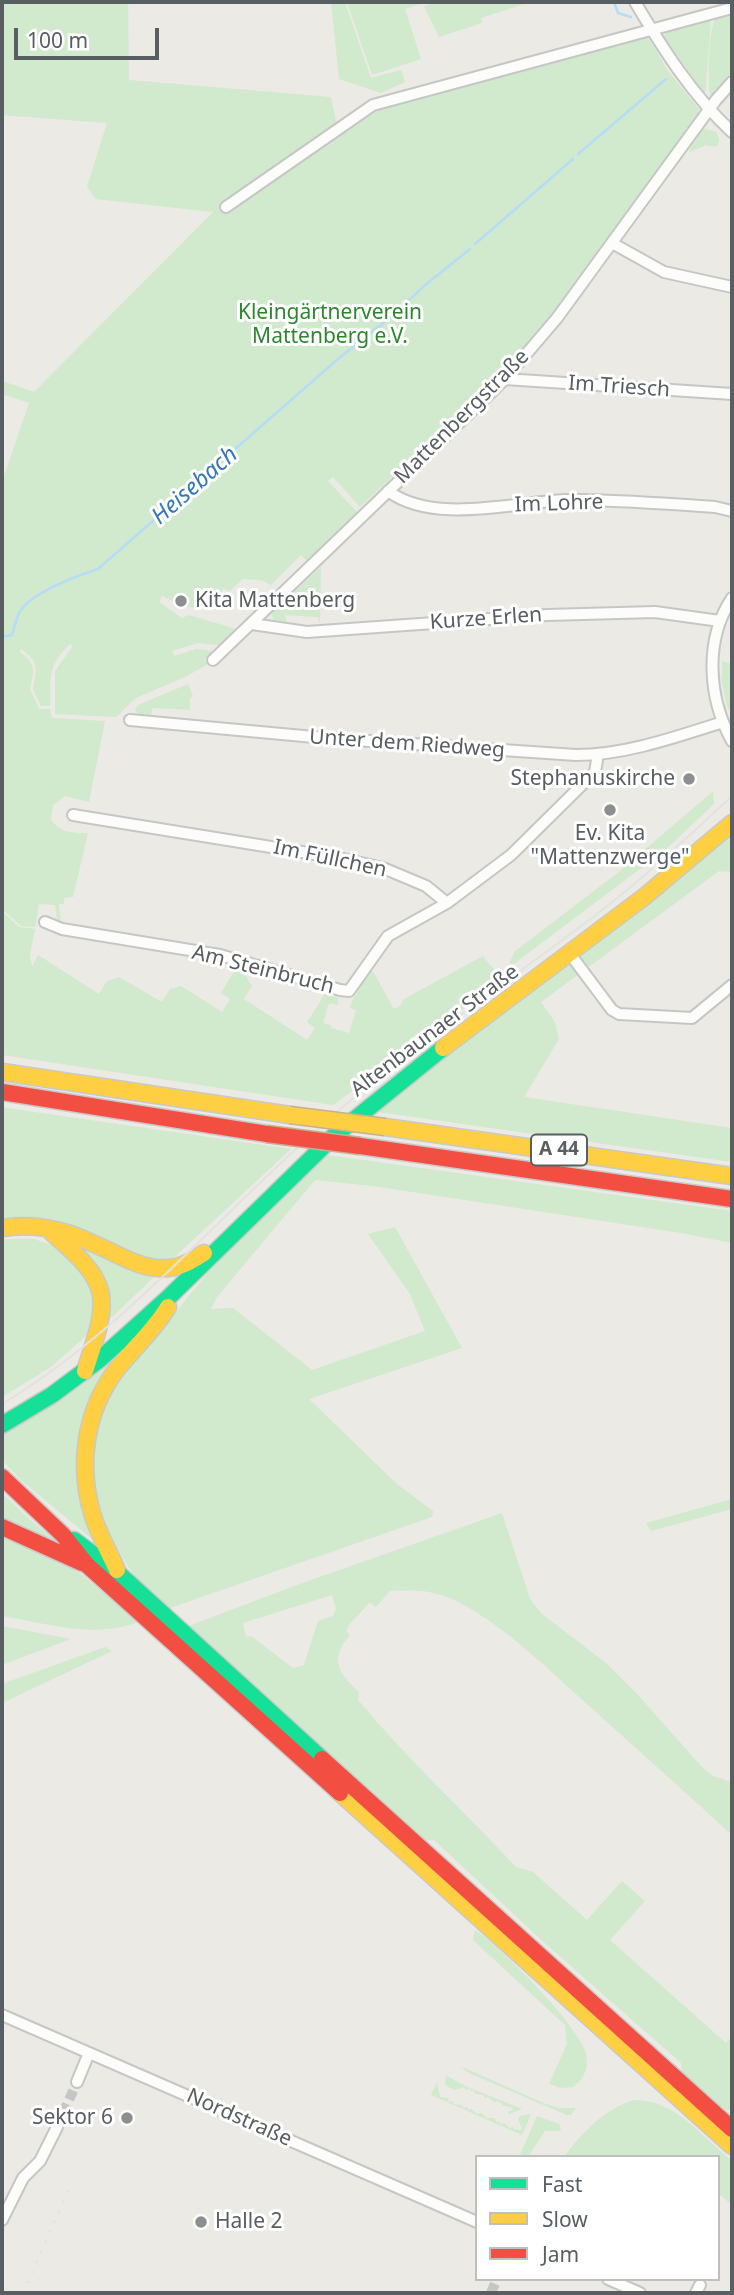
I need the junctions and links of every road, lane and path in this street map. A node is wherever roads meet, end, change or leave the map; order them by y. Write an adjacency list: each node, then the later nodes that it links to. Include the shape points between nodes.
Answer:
1 (635, 2): 3 (street)
2 (732, 8): 3 (street)
3 (651, 29): 5 (street); 7 (street, via 373,105)
4 (732, 82): 5 (street, Mattenbergstraße)
5 (709, 111): 6 (street); 8 (street, Mattenbergstraße)
6 (732, 132)
7 (226, 206)
8 (612, 243): 9 (street, via 664,272); 10 (street, Mattenbergstraße)
9 (732, 287)
10 (505, 379): 11 (street, Im Triesch); 12 (street, Mattenbergstraße)
11 (732, 394)
12 (388, 491): 13 (street, Im Lohre, via 416,504 450,509 567,500 715,506); 16 (street, Mattenbergstraße)
13 (732, 511)
14 (732, 598): 15 (street)
15 (720, 621): 16 (street, Kurze Erlen, via 656,612 307,632); 19 (street, via 712,664)
16 (252, 624): 17 (street, Mattenbergstraße)
17 (213, 660)
18 (130, 720): 21 (street, Unter dem Riedweg, via 552,755)
19 (723, 723): 20 (street); 21 (street, Unter dem Riedweg)
20 (732, 741)
21 (598, 754): 24 (street, via 595,772 511,855)
22 (73, 816): 24 (street, Im Füllchen, via 374,866 426,886)
23 (732, 823): 26 (main road, Altenbaunaer Straße)
24 (447, 903): 25 (street, Am Steinbruch, via 388,936 349,991 220,955 62,929)
25 (45, 922)
26 (570, 954): 27 (street, via 619,1014 692,1018); 34 (main road, Altenbaunaer Straße, via 368,1107)
27 (732, 985)
28 (2, 1072): 30 (main road, A 44, bridge)
29 (2, 1092): 31 (main road, A 44, bridge)
30 (732, 1176)
31 (732, 1199)
32 (46, 1227): 33 (main road); 34 (main road, via 150,1268 180,1266); 36 (main road, via 87,1263 101,1291 103,1317)
33 (2, 1228)
34 (219, 1246): 35 (main road, Altenbaunaer Straße)
35 (178, 1289): 36 (main road); 42 (main road, via 165,1313 107,1383 88,1430 85,1491)
36 (85, 1371): 37 (main road)
37 (2, 1424)
38 (2, 1477): 40 (main road)
39 (2, 1527): 41 (main road)
40 (63, 1535): 41 (main road); 42 (main road)
41 (87, 1565): 43 (main road)
42 (118, 1573): 43 (main road)
43 (189, 1648): 48 (main road); 49 (main road)
44 (2, 2015): 45 (street, Nordstraße)
45 (89, 2053): 46 (street); 51 (street, Nordstraße)
46 (76, 2082)
47 (57, 2127): 50 (street)
48 (732, 2129)
49 (732, 2146)
50 (2, 2220)
51 (475, 2221)
52 (613, 2281): 53 (street)
53 (640, 2293)

